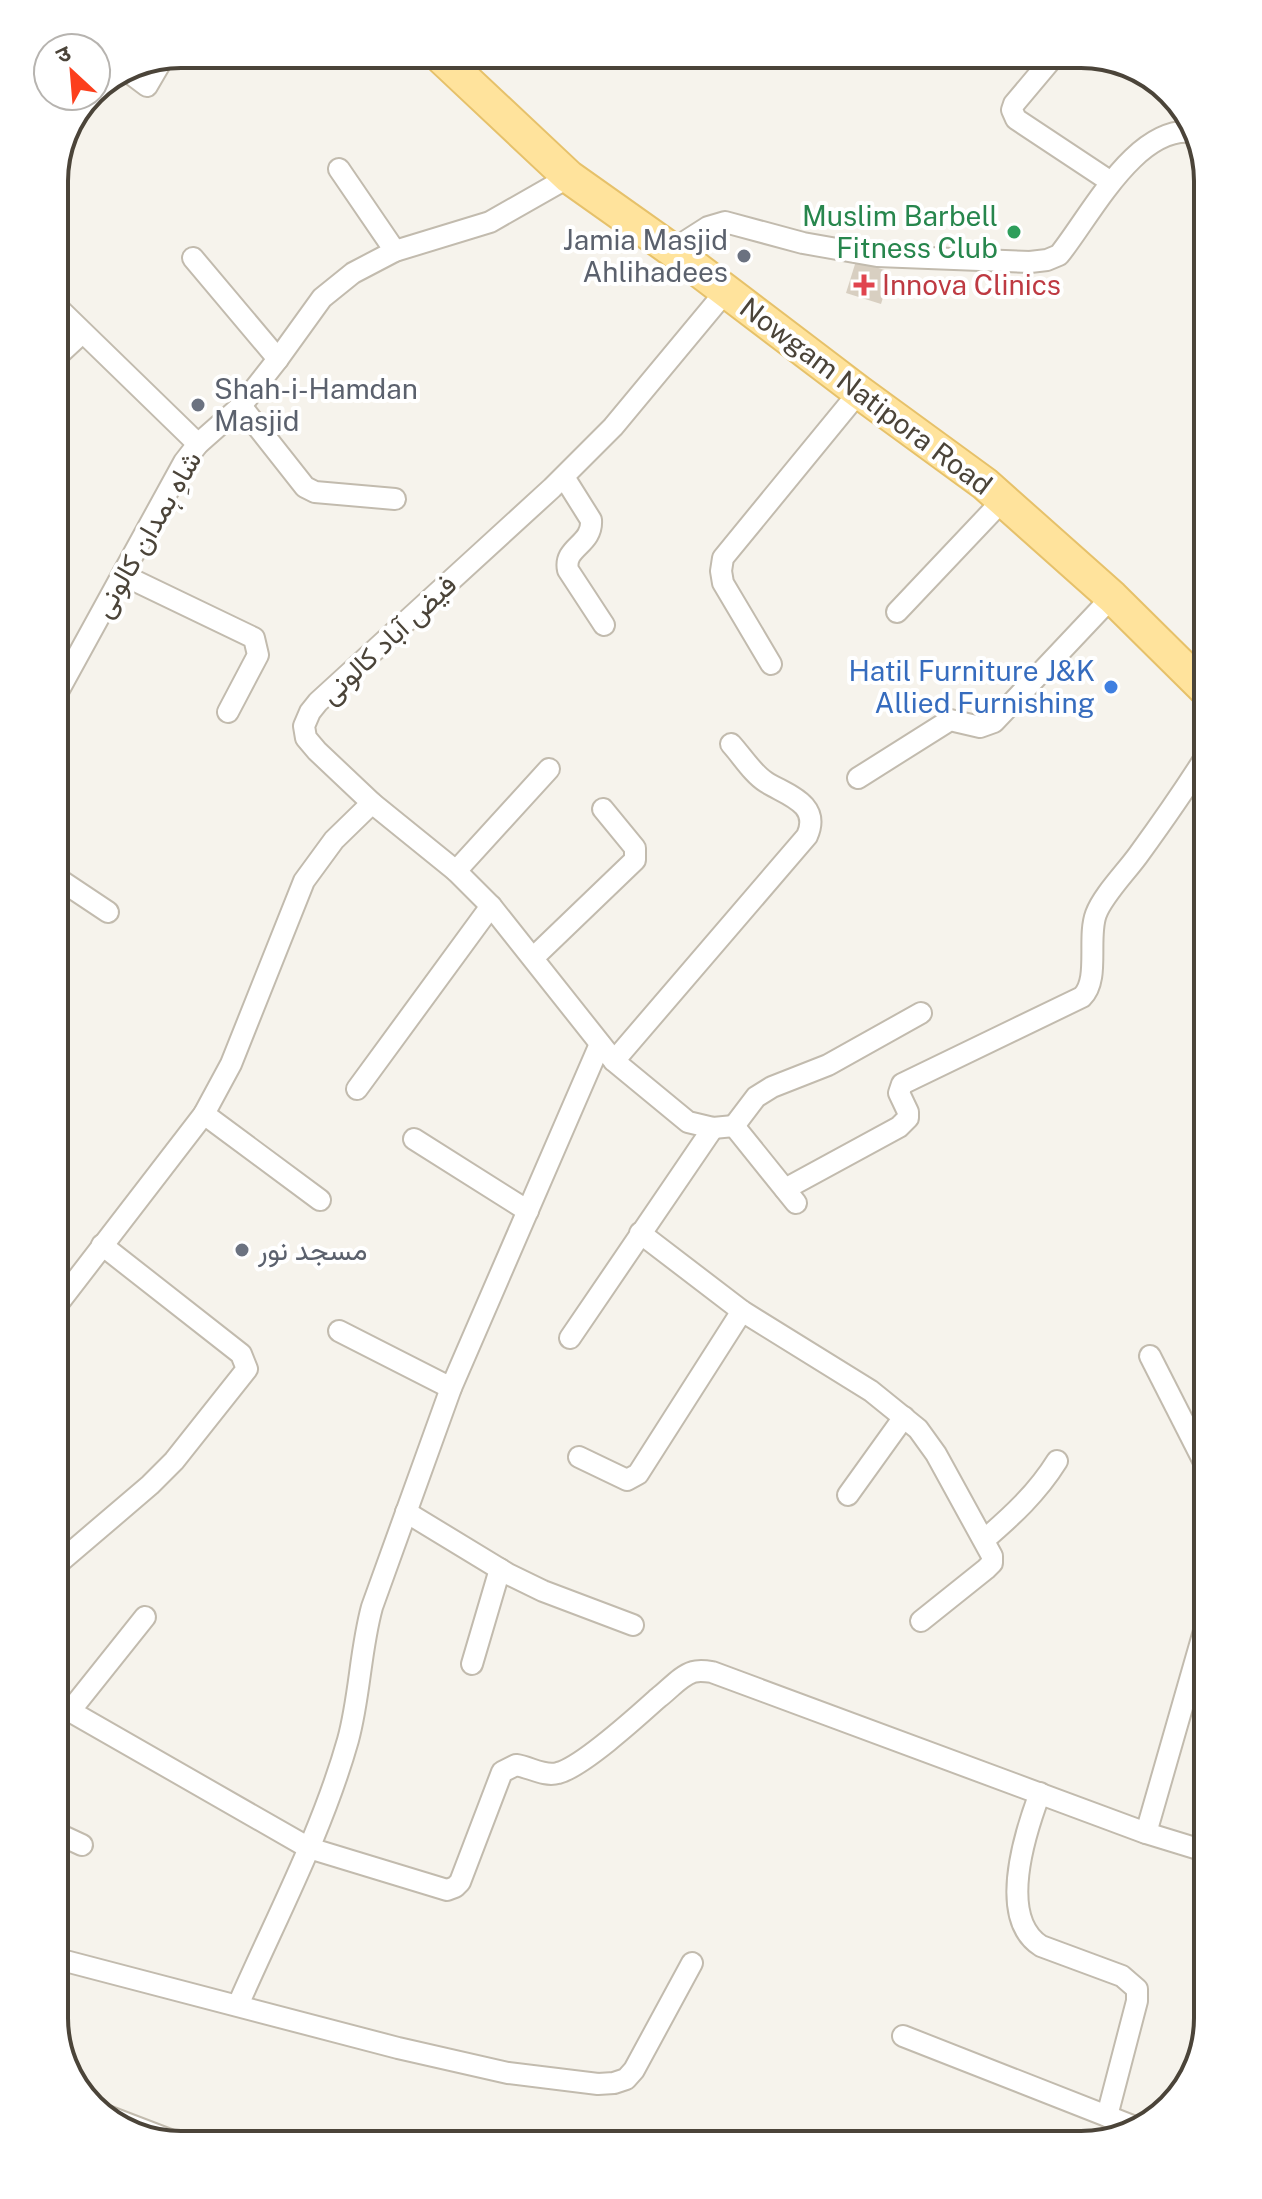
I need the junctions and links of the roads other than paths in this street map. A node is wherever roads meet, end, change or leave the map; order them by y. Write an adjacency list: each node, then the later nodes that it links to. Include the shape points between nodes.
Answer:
1 (453, 68): 5 (main road, Nowgam Natipora Road)
2 (1044, 68): 6 (street, via 1014,104 1016,119)
3 (1183, 133): 6 (street, via 1161,137)
4 (339, 169): 8 (street)
5 (569, 177): 7 (main road, Nowgam Natipora Road); 8 (street, شاہِ ہمدان کالونی, via 490,222)
6 (1111, 182): 7 (street, via 1059,255 1047,260 877,256 725,222)
7 (672, 250): 10 (main road, Nowgam Natipora Road)
8 (395, 251): 14 (street, شاہِ ہمدان کالونی, via 353,273 322,298)
9 (193, 258): 14 (street)
10 (726, 291): 15 (main road, Nowgam Natipora Road); 18 (street, فیض آباد کالونی, via 613,427)
11 (68, 318): 12 (street)
12 (82, 333): 13 (street); 17 (street)
13 (68, 346)
14 (278, 359): 16 (street, شاہِ ہمدان کالونی)
15 (859, 392): 20 (main road, Nowgam Natipora Road); 25 (street, via 723,558 723,583)
16 (241, 406): 17 (street, شاہِ ہمدان کالونی); 19 (street, via 305,487 325,495)
17 (198, 444): 21 (street, شاہِ ہمدان کالونی)
18 (564, 477): 24 (street, via 592,527 566,563); 33 (street, فیض آباد کالونی, via 310,712 306,738)
19 (395, 499)
20 (1003, 500): 22 (main road, Nowgam Natipora Road); 23 (street)
21 (123, 575): 26 (street, شاہِ ہمدان کالونی); 28 (street, via 254,638 258,655)
22 (1112, 597): 27 (main road, Nowgam Natipora Road); 32 (street, via 994,722 980,727 950,720)
23 (897, 612)
24 (604, 625)
25 (771, 664)
26 (68, 674)
27 (1194, 678)
28 (228, 712)
29 (731, 744): 42 (street, via 766,782 798,799 810,829)
30 (549, 769): 35 (street)
31 (1194, 775): 45 (street, via 1096,913 1091,985 1082,997 902,1084 899,1093 908,1118 790,1196)
32 (858, 778)
33 (372, 803): 35 (street, فیض آباد کالونی); 44 (street, via 334,840 304,881 231,1064)
34 (603, 809): 39 (street, via 635,848 635,860)
35 (456, 871): 37 (street, فیض آباد کالونی)
36 (68, 885): 38 (street)
37 (491, 906): 39 (street, فیض آباد کالونی); 43 (street)
38 (108, 912)
39 (533, 958): 41 (street, فیض آباد کالونی)
40 (921, 1013): 45 (street, via 828,1065 764,1092)
41 (600, 1044): 42 (street, فیض آباد کالونی); 48 (street)
42 (614, 1061): 45 (street, فیض آباد کالونی, via 688,1122)
43 (357, 1089)
44 (204, 1114): 47 (street); 50 (street)
45 (723, 1127): 49 (street)
46 (414, 1139): 48 (street)
47 (320, 1200)
48 (528, 1211): 56 (street)
49 (640, 1233): 52 (street); 54 (street)
50 (102, 1245): 51 (street); 64 (street, via 241,1354 247,1369 174,1461)
51 (68, 1290)
52 (742, 1311): 57 (street); 59 (street, via 638,1474 627,1480)
53 (339, 1331): 56 (street)
54 (570, 1338)
55 (1150, 1356): 58 (street)
56 (451, 1388): 62 (street)
57 (904, 1417): 61 (street); 63 (street, via 936,1454)
58 (1194, 1442)
59 (579, 1457)
60 (1057, 1461): 63 (street, via 1029,1501)
61 (848, 1495)
62 (406, 1512): 65 (street); 77 (street, via 367,1625 348,1739)
63 (984, 1540): 67 (street, via 992,1563)
64 (68, 1555)
65 (500, 1569): 68 (street); 69 (street)
66 (145, 1617): 71 (street)
67 (921, 1621)
68 (633, 1625)
69 (472, 1664)
70 (1194, 1666): 74 (street)
71 (68, 1700)
72 (68, 1709): 77 (street)
73 (1040, 1793): 74 (street); 77 (street, via 701,1671 681,1679 567,1770 547,1774 516,1765 502,1772 455,1887 438,1889); 83 (street, via 1020,1862 1019,1918 1024,1930 1041,1946 1122,1976 1137,1989)
74 (1146, 1833): 78 (street)
75 (68, 1838): 76 (street)
76 (82, 1845)
77 (309, 1848): 81 (street)
78 (1194, 1848)
79 (68, 1962): 81 (street)
80 (692, 1963): 81 (street, via 634,2070 614,2083 508,2073)
81 (238, 2005)
82 (903, 2036): 83 (street)
83 (1107, 2116): 84 (street)
84 (1123, 2122)

